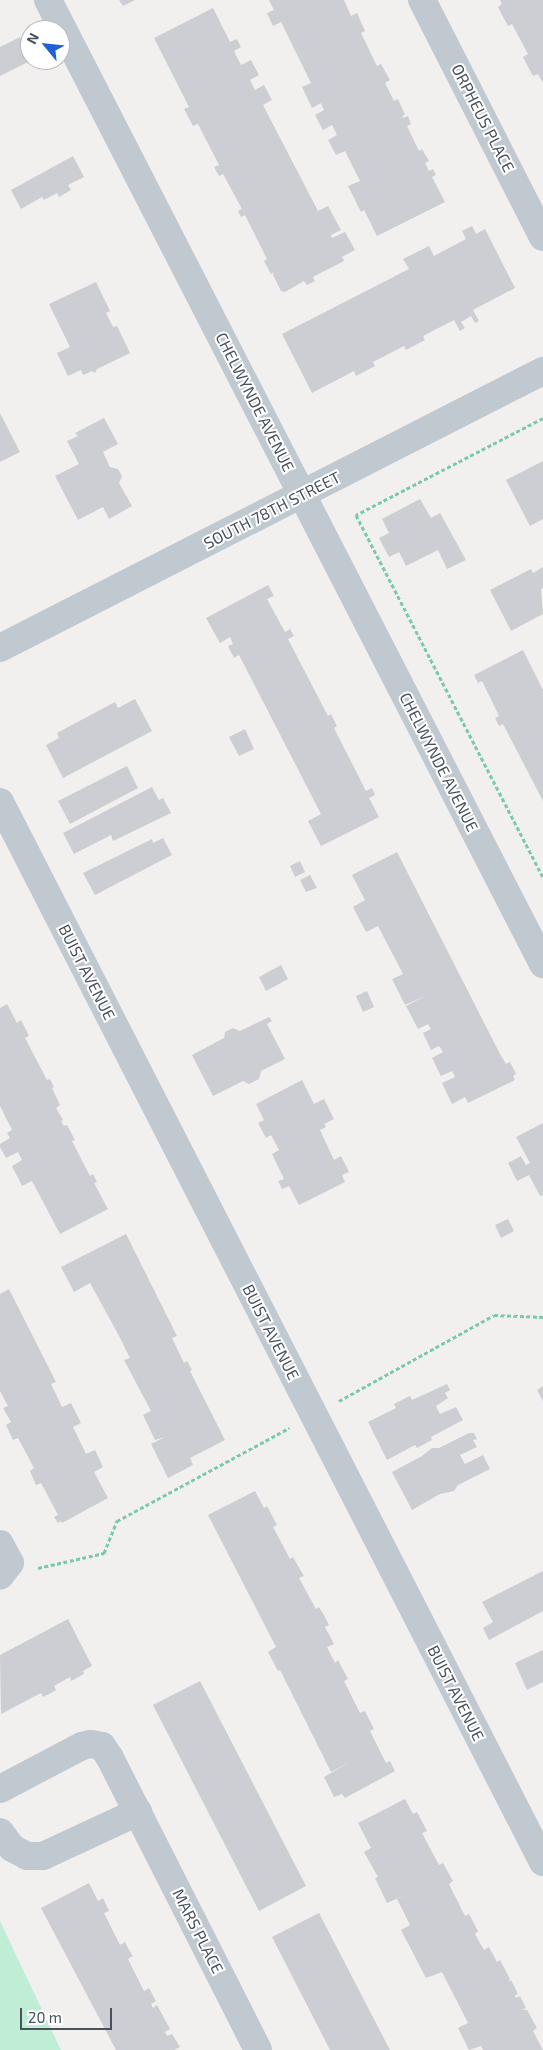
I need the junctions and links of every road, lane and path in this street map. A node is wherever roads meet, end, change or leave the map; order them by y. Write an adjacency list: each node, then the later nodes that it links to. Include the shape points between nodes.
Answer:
1 (48, 0): 6 (street, CHELWYNDE AVENUE)
2 (422, 0): 3 (street, ORPHEUS PLACE)
3 (543, 237)
4 (543, 371): 6 (street, SOUTH 78TH STREET)
5 (543, 418): 9 (path, via 356,515)
6 (302, 494): 7 (street, SOUTH 78TH STREET); 10 (street, CHELWYNDE AVENUE)
7 (0, 648)
8 (0, 802): 12 (street, BUIST AVENUE)
9 (543, 877)
10 (543, 964)
11 (543, 1317): 12 (path, via 494,1315)
12 (314, 1415): 13 (path, via 117,1521 104,1553 42,1569); 17 (street, BUIST AVENUE)
13 (3, 1561)
14 (0, 1789): 15 (street, MARS PLACE, via 91,1744 102,1746)
15 (138, 1812): 16 (street, via 42,1856 27,1856 12,1848); 18 (street, MARS PLACE)
16 (0, 1832)
17 (543, 1862)
18 (258, 2050)

